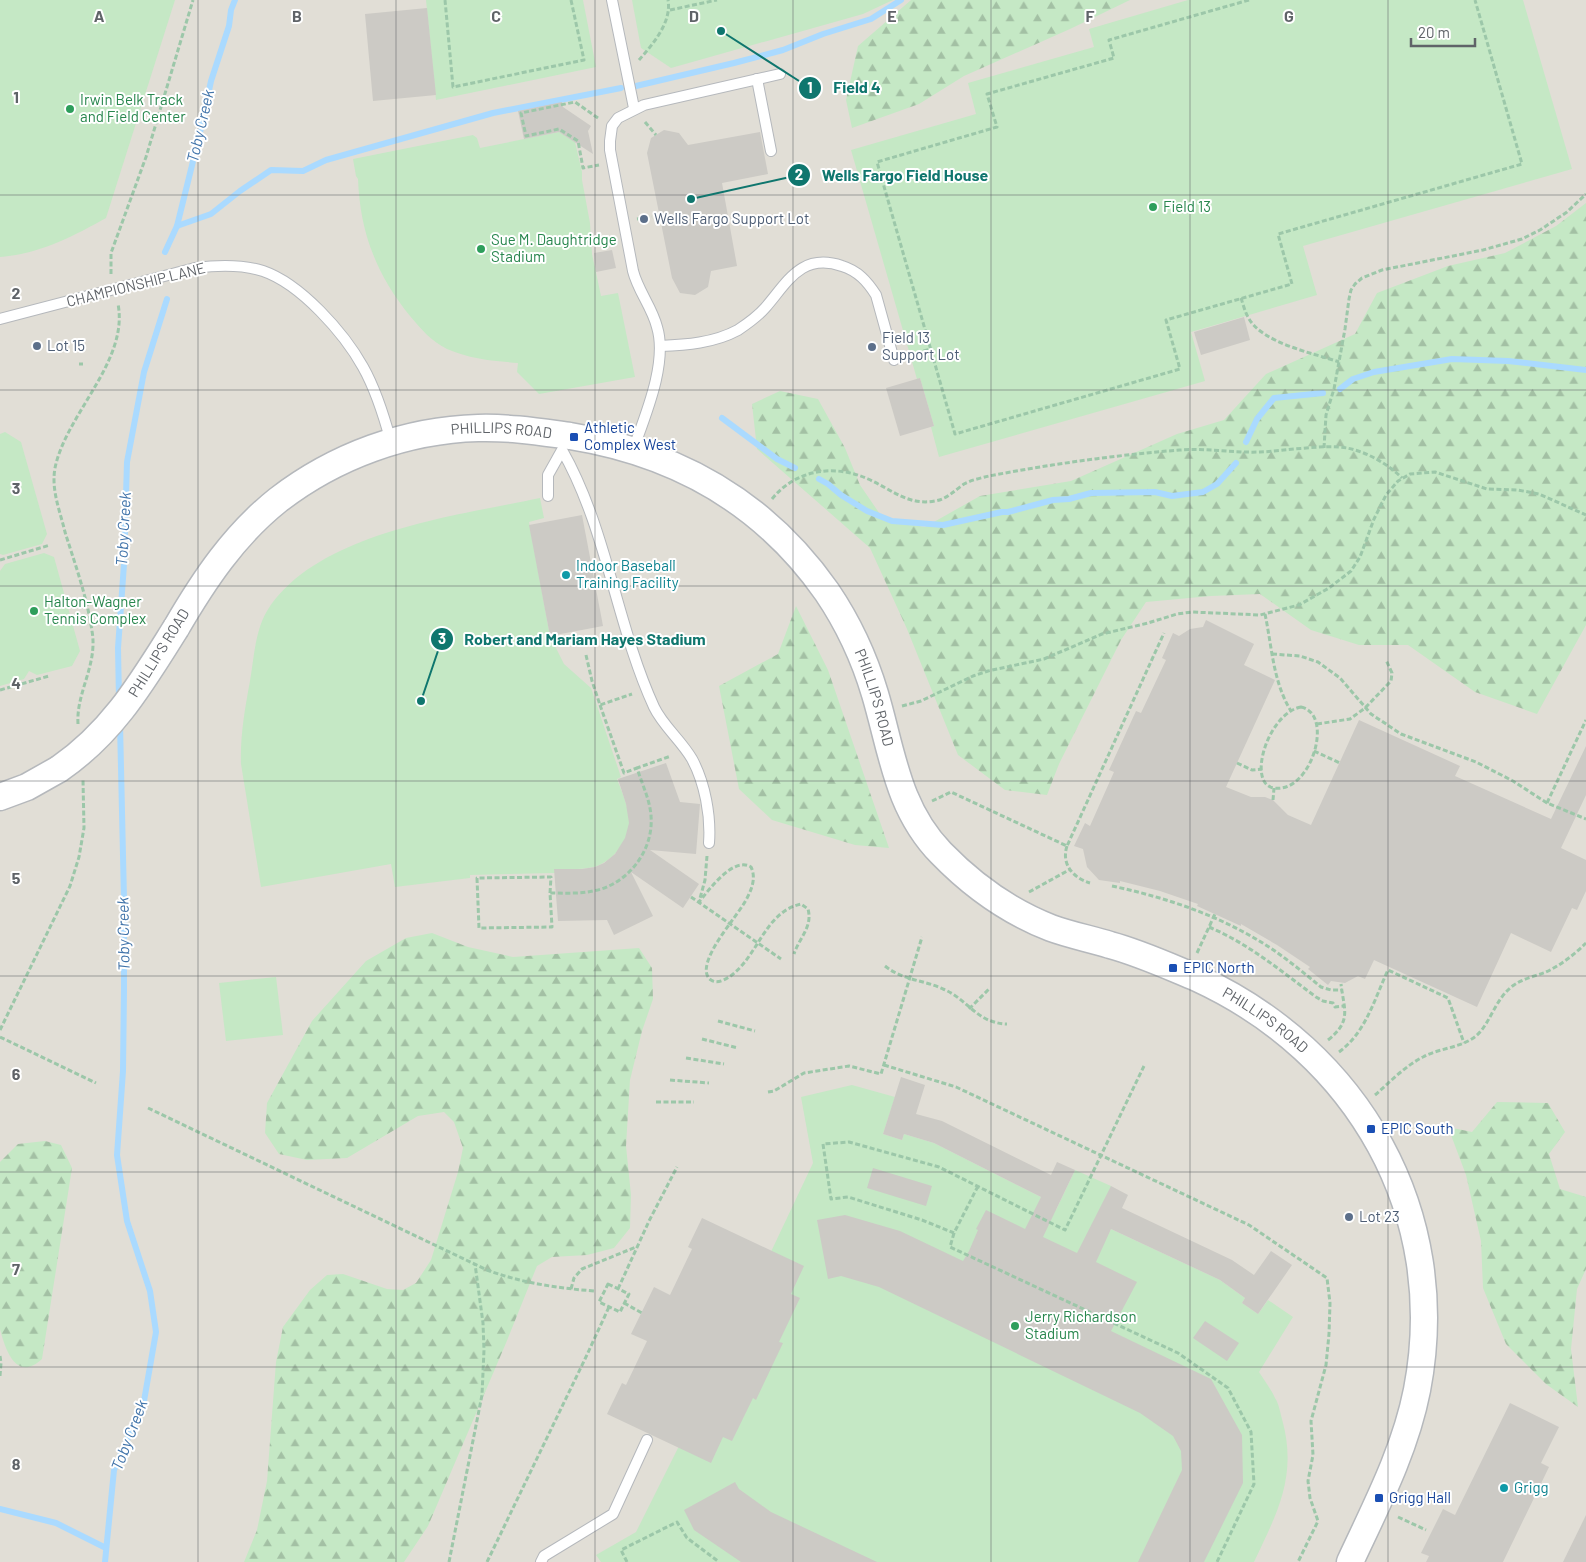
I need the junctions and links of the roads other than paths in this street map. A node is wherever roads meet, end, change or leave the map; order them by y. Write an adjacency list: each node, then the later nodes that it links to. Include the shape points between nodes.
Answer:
1 (612, 0): 4 (lane)
2 (780, 74): 3 (lane)
3 (757, 79): 4 (lane); 5 (lane)
4 (634, 108): 7 (lane, via 614,123 610,150 634,278 658,328)
5 (771, 151)
6 (0, 319): 9 (lane, CHAMPIONSHIP LANE, via 196,268 223,265 262,271 301,293 348,344 371,382)
7 (660, 346): 8 (lane, via 696,343 738,329 764,309 791,276 808,266 827,263 858,273 871,287); 11 (lane, via 652,393)
8 (894, 360)
9 (391, 442): 10 (street, PHILLIPS ROAD, via 483,428 542,432); 13 (street, PHILLIPS ROAD, bridge, via 320,472 261,514 216,565 138,688 71,771)
10 (563, 443): 11 (street, PHILLIPS ROAD, via 601,442); 12 (lane, via 548,475); 14 (lane, via 582,488 654,708 696,770 708,808)
11 (633, 450): 17 (street, PHILLIPS ROAD, via 671,464 732,497 757,515 809,568 840,612 862,656 875,693 894,770 908,804 926,835 955,867 999,900 1036,922 1146,956 1203,981 1255,1011 1278,1026 1322,1065 1371,1129 1397,1183 1411,1224 1422,1281 1423,1335 1417,1387 1398,1456)
12 (548, 496)
13 (0, 797)
14 (709, 843)
15 (647, 1440): 16 (lane, via 613,1514 544,1556)
16 (541, 1562)
17 (1350, 1562)

